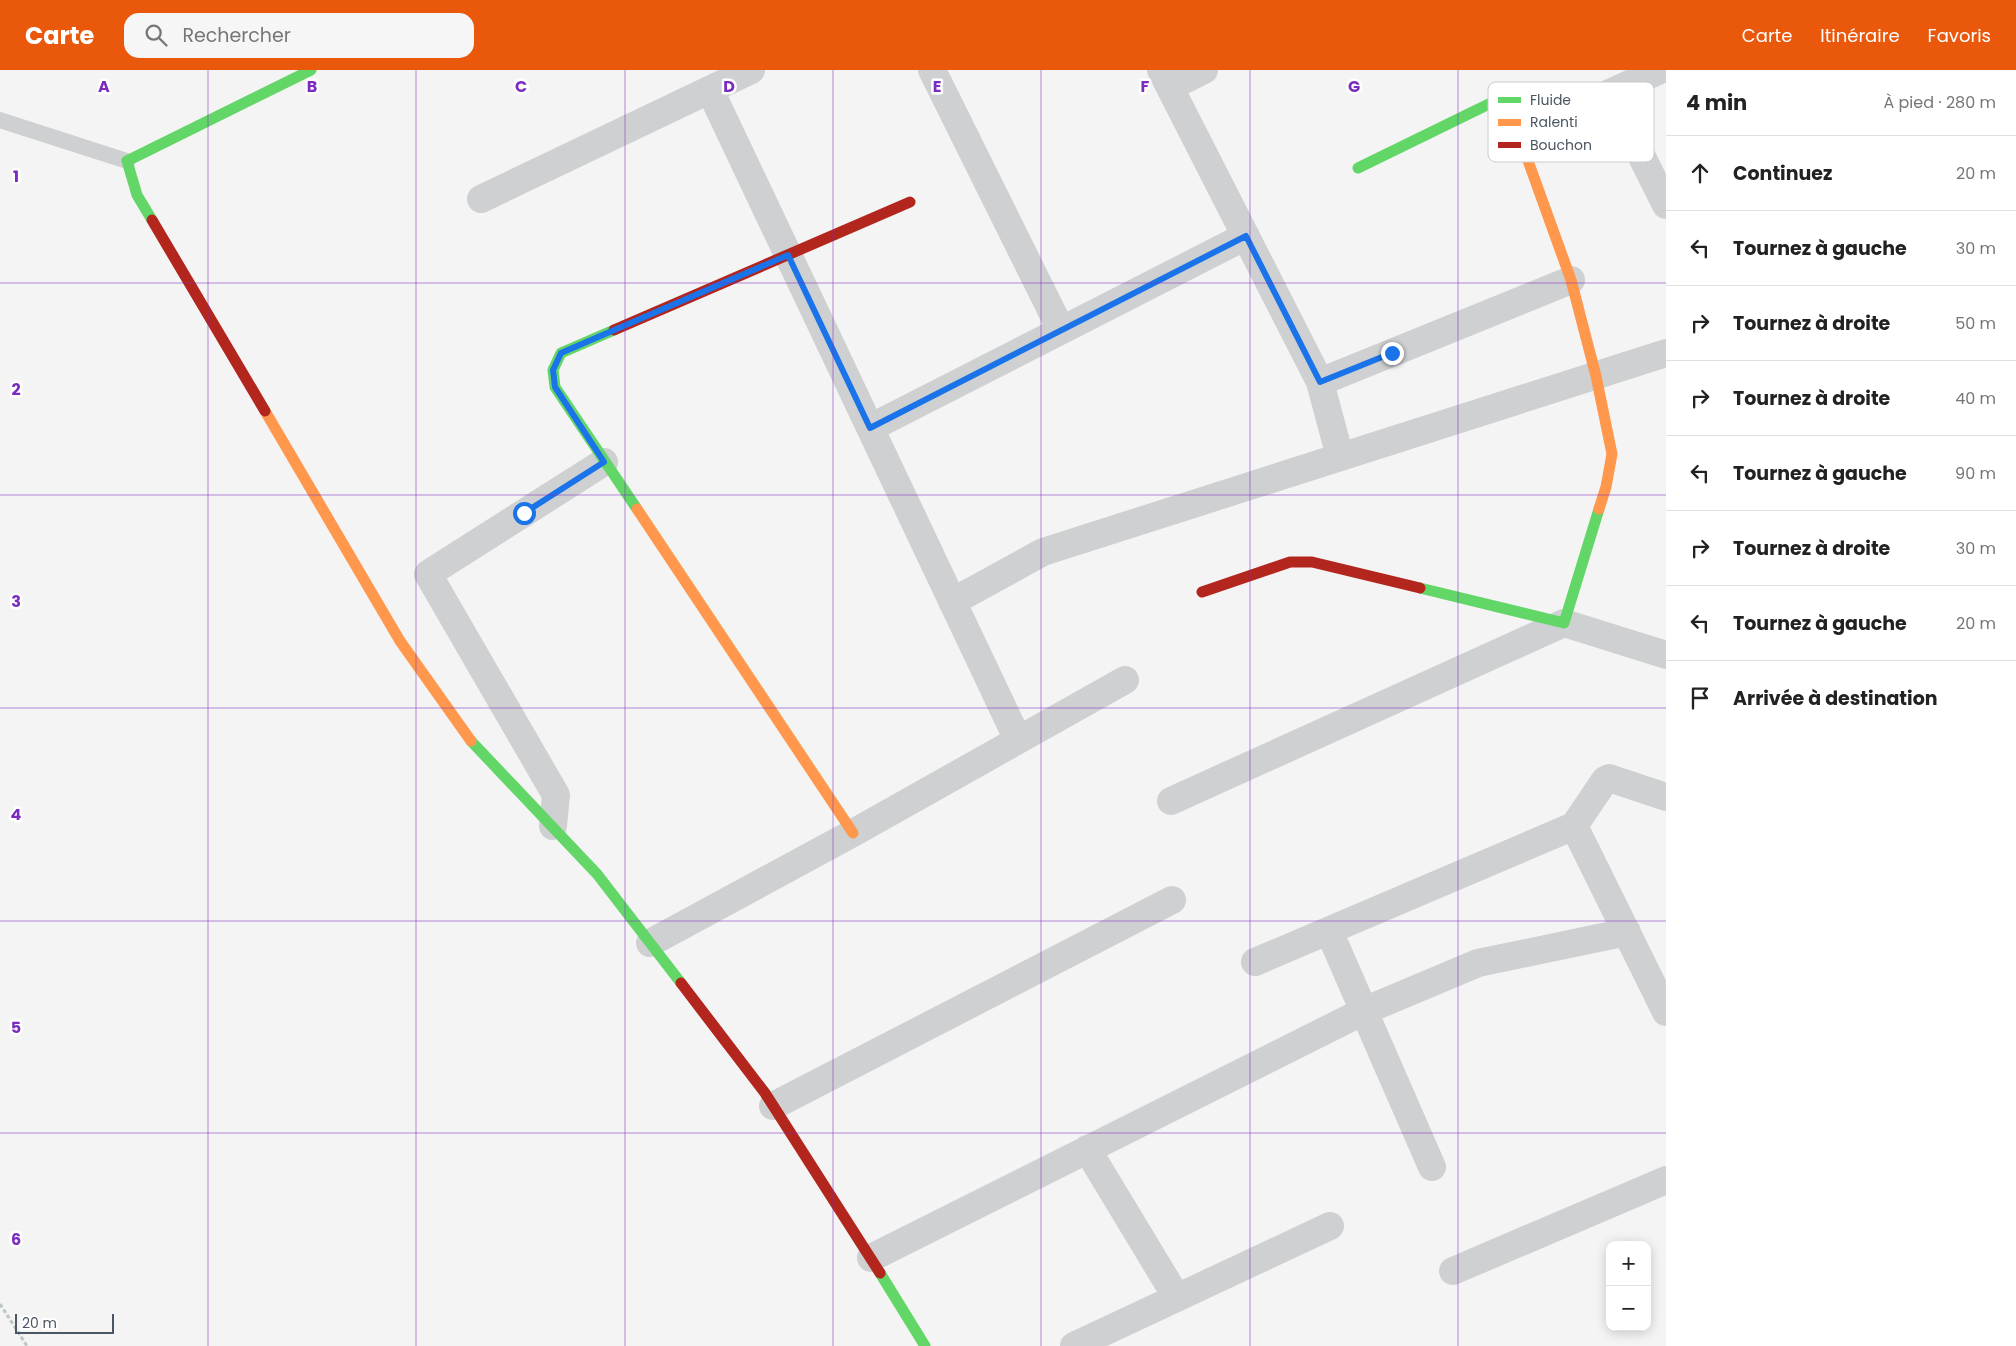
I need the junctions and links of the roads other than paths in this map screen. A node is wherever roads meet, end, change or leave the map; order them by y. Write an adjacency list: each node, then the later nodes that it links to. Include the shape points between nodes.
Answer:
1 (311, 70): 11 (street)
2 (751, 70): 8 (street)
3 (932, 70): 21 (street)
4 (1204, 70): 6 (street)
5 (1660, 70): 7 (street)
6 (1165, 78): 18 (street)
7 (1634, 82)
8 (710, 90): 15 (street); 19 (street)
9 (1488, 104): 14 (street)
10 (0, 120): 11 (lane)
11 (127, 161): 36 (street, via 137,195 400,641 474,743)
12 (1530, 162): 20 (street)
13 (1644, 162): 17 (street)
14 (1358, 168)
15 (481, 199)
16 (910, 202): 19 (street)
17 (1666, 206)
18 (1246, 236): 21 (street); 24 (street)
19 (788, 255): 25 (street); 27 (street, via 561,353 553,370 555,387)
20 (1572, 280): 23 (street); 24 (street)
21 (1061, 330): 25 (street)
22 (1666, 353): 23 (street)
23 (1596, 376): 26 (street); 30 (street, via 1612,454 1610,471)
24 (1320, 382): 26 (street)
25 (870, 428): 29 (street)
26 (1340, 457): 29 (street, via 1043,552)
27 (604, 462): 36 (street, via 428,574 556,795); 38 (street)
28 (1202, 592): 30 (street, via 1290,562 1312,562)
29 (952, 602): 33 (street)
30 (1564, 624): 31 (street); 35 (street)
31 (1666, 655)
32 (1125, 680): 33 (street)
33 (1018, 740): 38 (street)
34 (1664, 789): 37 (street, via 1609,778)
35 (1171, 801)
36 (553, 826): 42 (street, via 597,874)
37 (1574, 826): 40 (street); 41 (street)
38 (853, 833): 42 (street)
39 (1172, 900): 46 (street)
40 (1329, 931): 43 (street); 44 (street)
41 (1627, 932): 44 (street, via 1478,963); 45 (street)
42 (650, 943): 46 (street)
43 (1255, 962)
44 (1364, 1011): 47 (street); 48 (street)
45 (1666, 1012)
46 (773, 1106): 51 (street)
47 (1087, 1150): 51 (street); 53 (street)
48 (1432, 1167)
49 (1666, 1180): 52 (street)
50 (1330, 1226): 53 (street)
51 (871, 1258): 54 (street)
52 (1453, 1271)
53 (1177, 1298): 55 (street)
54 (925, 1346)
55 (1074, 1346)

